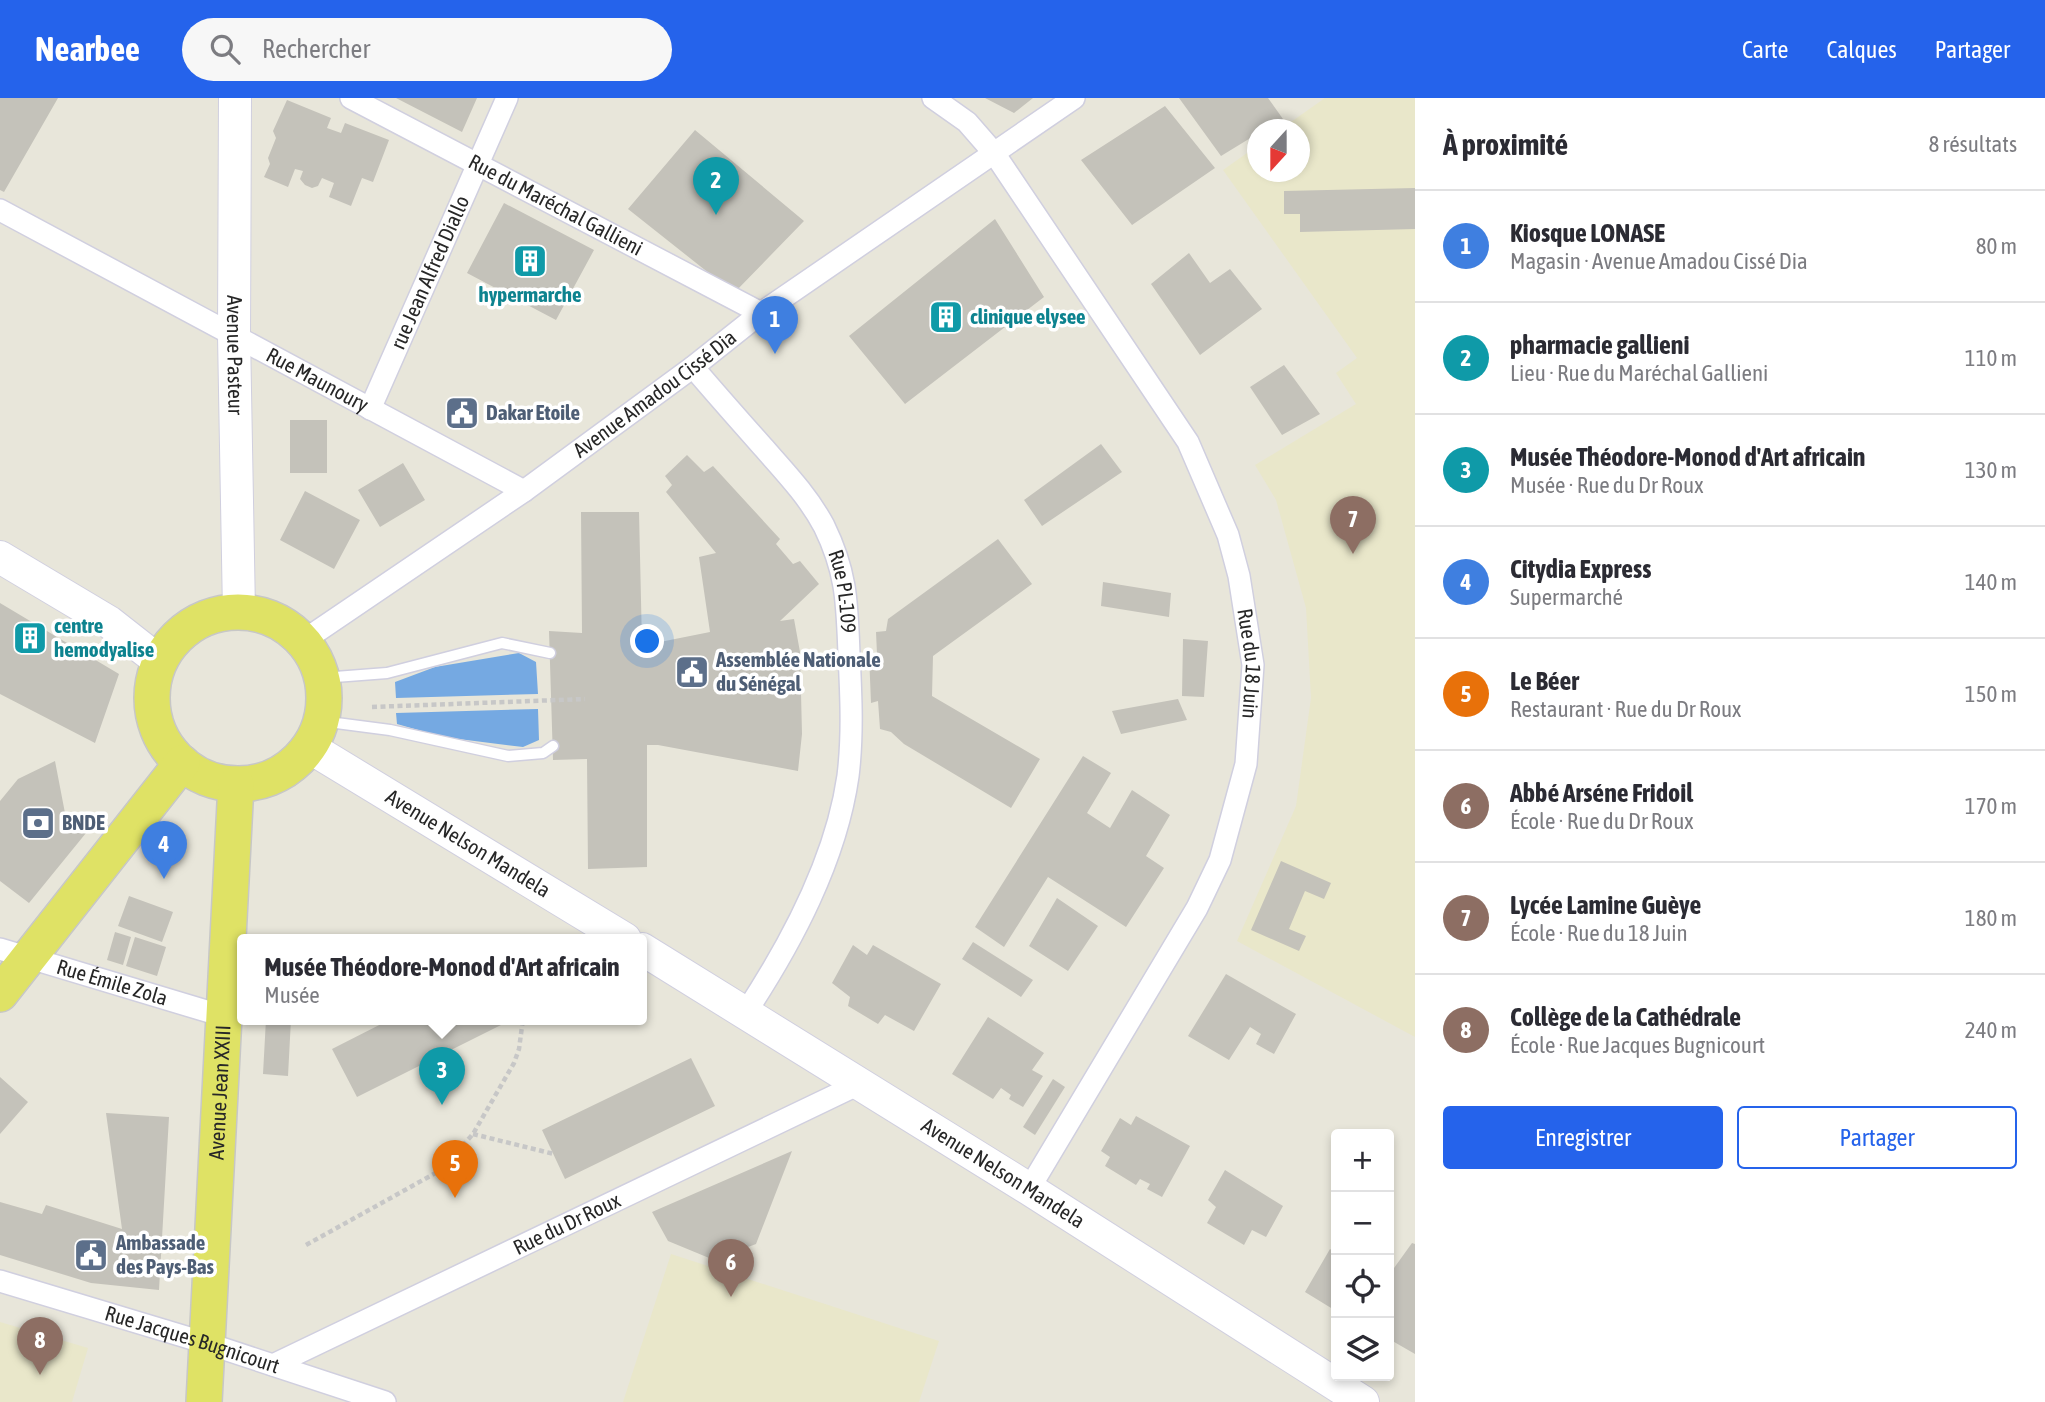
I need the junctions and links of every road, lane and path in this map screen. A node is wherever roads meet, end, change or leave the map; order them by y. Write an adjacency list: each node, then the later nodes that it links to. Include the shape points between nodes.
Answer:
1 (235, 98): 10 (street, Avenue Pasteur)
2 (351, 98): 7 (street, Rue du Maréchal Gallieni)
3 (507, 98): 7 (street, rue Jean Alfred Diallo)
4 (933, 98): 6 (street, Rue du 18 Juin, via 967,122)
5 (1074, 98): 6 (street, Avenue Amadou Cissé Dia)
6 (994, 153): 9 (street, Avenue Amadou Cissé Dia); 34 (street, Rue du 18 Juin, via 1188,442 1228,534 1240,576 1253,665 1246,764 1220,860 1197,908)
7 (478, 164): 9 (street, Rue du Maréchal Gallieni); 12 (street, rue Jean Alfred Diallo)
8 (0, 210): 10 (street, Rue Maunoury)
9 (761, 313): 11 (street, Avenue Amadou Cissé Dia)
10 (234, 335): 12 (street, Rue Maunoury); 15 (street, Avenue Pasteur)
11 (693, 367): 13 (street, Avenue Amadou Cissé Dia); 28 (street, Rue PL-109, via 801,490 823,524 845,583 852,728 839,821 804,909)
12 (370, 409): 13 (street, Rue Maunoury)
13 (524, 491): 16 (street, Avenue Amadou Cissé Dia)
14 (0, 556): 18 (street, via 109,622)
15 (239, 612): 16 (main road, via 274,619); 18 (main road, via 206,617 192,625 173,641)
16 (303, 641): 20 (main road, via 312,654)
17 (550, 653): 20 (lane, via 502,643 387,673)
18 (160, 662): 22 (main road, via 152,705 157,727)
19 (584, 699): 20 (path)
20 (319, 713): 21 (lane, via 508,756 543,753); 23 (main road, via 287,769); 24 (street, Avenue Nelson Mandela)
21 (553, 746)
22 (182, 763): 23 (main road, via 207,778); 26 (main road)
23 (236, 784): 29 (main road, Avenue Jean XXIII)
24 (618, 934)
25 (647, 952): 28 (street, Avenue Nelson Mandela)
26 (15, 954): 27 (main road); 29 (street, Rue Émile Zola)
27 (0, 994)
28 (746, 1012): 31 (street, Avenue Nelson Mandela)
29 (223, 1016): 37 (main road, Avenue Jean XXIII)
30 (522, 1025): 32 (path, via 514,1063)
31 (859, 1084): 34 (street, Avenue Nelson Mandela); 38 (street, Rue du Dr Roux)
32 (473, 1134): 33 (path); 35 (path, via 441,1170)
33 (554, 1154)
34 (1029, 1189): 41 (street, Avenue Nelson Mandela)
35 (306, 1245)
36 (0, 1280): 37 (street, Rue Jacques Bugnicourt)
37 (206, 1343): 38 (street, Rue Jacques Bugnicourt); 39 (main road, Avenue Jean XXIII)
38 (273, 1365): 40 (street, Rue Jacques Bugnicourt)
39 (204, 1402)
40 (385, 1402)
41 (1363, 1402)

